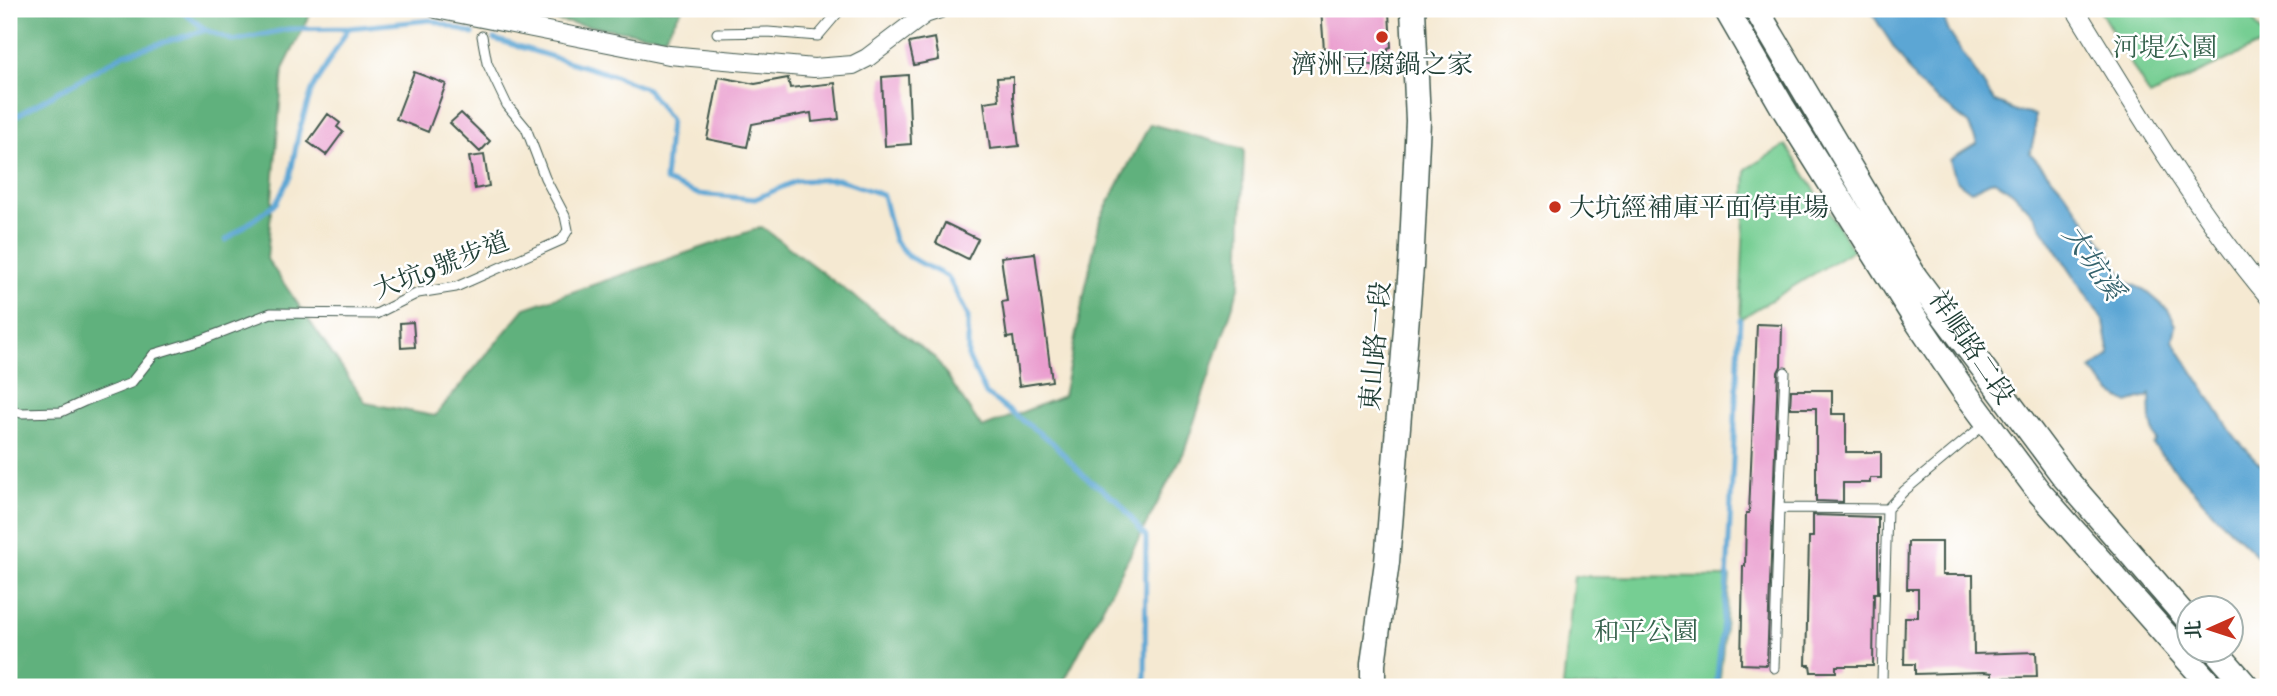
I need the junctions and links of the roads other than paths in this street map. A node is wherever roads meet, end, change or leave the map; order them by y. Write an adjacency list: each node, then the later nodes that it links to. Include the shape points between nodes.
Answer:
1 (436, 9): 3 (street, via 669,55 814,68 853,65 925,14)
2 (841, 9): 10 (lane, via 818,36)
3 (940, 9)
4 (1413, 9): 22 (street, 東山路一段, via 1418,121 1411,267)
5 (1726, 9): 15 (street, 祥順路二段, via 1916,320)
6 (1756, 9): 18 (street, 祥順路二段, via 1915,276 2064,478)
7 (2075, 9): 12 (street, via 2196,199)
8 (2265, 9): 9 (street)
9 (2268, 13)
10 (717, 33)
11 (482, 36): 14 (lane, 大坑9號步道, via 487,63 507,105 526,128 565,216 568,230 562,240 456,287 418,293 376,314 271,313 154,354 131,383 61,412)
12 (2268, 296)
13 (1785, 372): 16 (lane)
14 (9, 410)
15 (1987, 422): 17 (lane); 23 (street, 祥順路二段, via 2040,493)
16 (1779, 508): 17 (lane); 20 (lane)
17 (1887, 509): 21 (lane)
18 (2176, 607)
19 (2227, 664): 24 (street)
20 (1774, 668)
21 (1882, 680)
22 (1373, 687)
23 (2211, 687)
24 (2248, 687)

